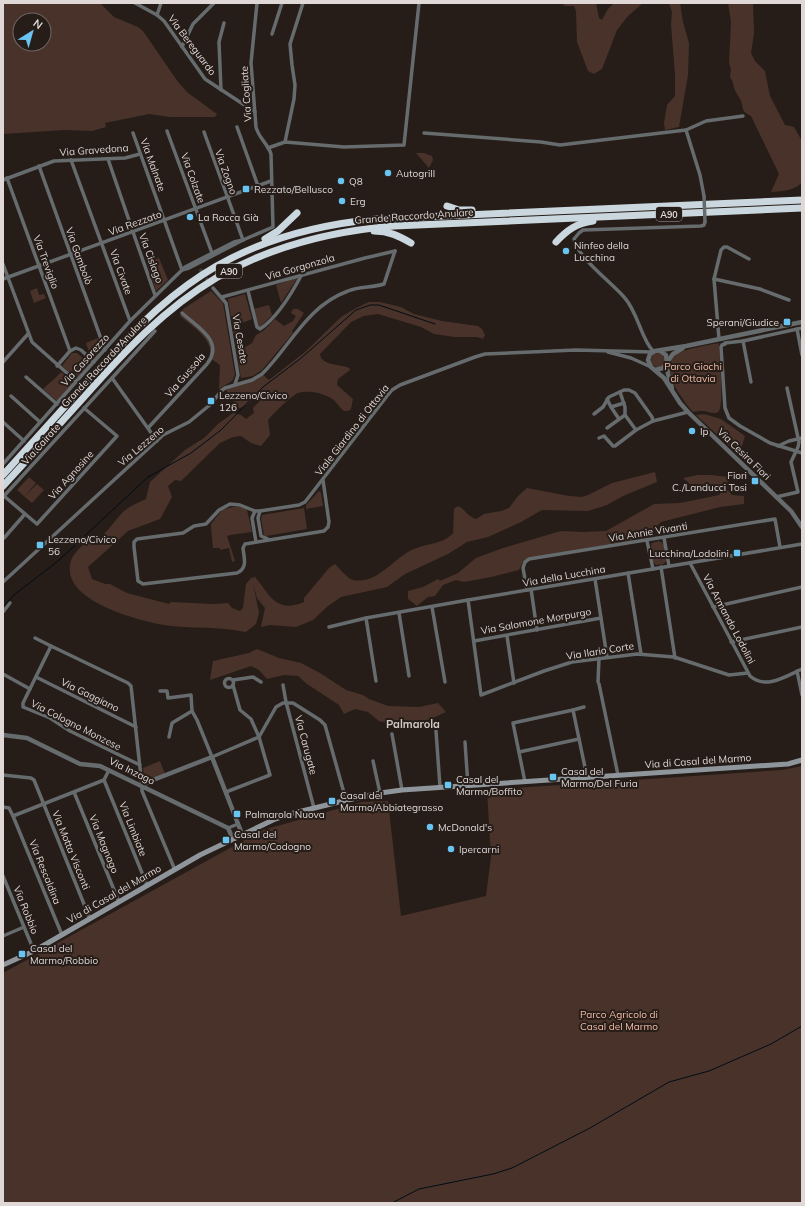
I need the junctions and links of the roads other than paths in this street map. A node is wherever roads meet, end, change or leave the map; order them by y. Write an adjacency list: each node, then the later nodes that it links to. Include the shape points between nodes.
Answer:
1 (135, 3): 8 (street, Via Bereguardo)
2 (160, 3): 8 (street)
3 (214, 3): 11 (street, via 193,24)
4 (257, 3): 13 (street, Via Cogliate, via 251,64)
5 (282, 3): 10 (street)
6 (303, 3): 21 (street, via 290,44 295,85)
7 (419, 3): 21 (street, via 404,145 344,147)
8 (157, 14): 11 (street, Via Bereguardo)
9 (224, 23): 12 (street, via 219,42)
10 (272, 34)
11 (182, 46): 12 (street, Via Bereguardo, via 204,78)
12 (221, 90): 13 (street, Via Bereguardo)
13 (255, 112): 22 (street, Via Cogliate, via 257,131)
14 (743, 116): 16 (street, via 706,121)
15 (237, 127): 29 (street)
16 (686, 130): 20 (street, via 560,145); 81 (street, bridge, via 704,196 704,225 583,230 574,239 583,256 626,298 649,346)
17 (168, 131): 34 (street, Via Colzate)
18 (204, 132): 30 (street, Via Zogno)
19 (133, 133): 23 (street, Via Malnate)
20 (424, 133)
21 (285, 142): 22 (street)
22 (268, 148): 28 (street, Via Cogliate)
23 (140, 154): 24 (street, Via Gravedona); 38 (street, Via Malnate)
24 (108, 159): 25 (street, Via Gravedona); 41 (street, Via Cislago)
25 (71, 160): 26 (street, Via Gravedona, via 54,161); 44 (street, Via Civate)
26 (39, 166): 27 (street, Via Gravedona); 48 (street, Via Gambolò)
27 (5, 179): 53 (street, Via Treviglio)
28 (272, 181): 29 (street, Via Rezzato); 39 (street, Via Cogliate)
29 (258, 186): 30 (street, Via Rezzato)
30 (227, 198): 34 (street, Via Rezzato); 42 (street, Via Zogno)
31 (802, 200): 36 (highway, Grande Raccordo Anulare / A90)
32 (447, 206): 36 (highway, via 459,210 489,210)
33 (802, 208): 37 (highway, Grande Raccordo Anulare / A90)
34 (196, 209): 38 (street, Via Rezzato); 47 (street, Via Colzate)
35 (297, 213): 49 (highway, via 276,233 241,250)
36 (502, 213): 49 (highway, Grande Raccordo Anulare / A90, via 376,219 329,225 278,239)
37 (638, 215): 40 (highway, Grande Raccordo Anulare / A90, via 406,225); 43 (highway, via 582,223)
38 (164, 220): 41 (street, Via Rezzato); 55 (street, Via Malnate)
39 (272, 228): 42 (street, Via Casorezzo)
40 (352, 230): 45 (highway, via 388,232); 124 (highway, Grande Raccordo Anulare / A90, via 275,250 217,277 185,298 134,342)
41 (132, 232): 44 (street, Via Rezzato); 62 (street, Via Cislago)
42 (243, 240): 47 (street, Via Casorezzo); 52 (street, Via Casorezzo)
43 (556, 242)
44 (102, 243): 48 (street, Via Rezzato); 66 (street, Via Civate)
45 (412, 243)
46 (395, 251): 56 (street, Via Gorgonzola); 92 (street, Via Lezzeno, via 384,284 359,287 331,299 307,318 262,374 252,380)
47 (212, 253): 55 (street, Via Casorezzo, via 188,264)
48 (70, 254): 53 (street, Via Rezzato); 78 (street, Via Gambolò)
49 (229, 259): 122 (highway, Grande Raccordo Anulare / A90, via 178,291 140,325)
50 (750, 259): 59 (street, via 724,247)
51 (3, 264): 57 (street)
52 (198, 264): 54 (street); 55 (street, Via Casorezzo)
53 (39, 266): 57 (street, Via Rezzato); 79 (street, Via Treviglio)
54 (200, 269)
55 (182, 270): 62 (street, Via Casorezzo)
56 (302, 274): 61 (street, Via Gorgonzola); 61 (street, via 273,318 262,328 258,329)
57 (8, 277): 58 (street, Via Rezzato); 73 (street)
58 (3, 279)
59 (714, 279): 64 (street, via 760,289); 74 (street)
60 (213, 288): 63 (street)
61 (248, 291): 63 (street, Via Gorgonzola)
62 (156, 295): 66 (street, Via Casorezzo)
63 (222, 297): 92 (street, Via Cesate, via 226,303 238,375)
64 (789, 300)
65 (182, 313): 109 (street, Via Gussola, via 210,338 213,354 207,364)
66 (130, 321): 78 (street, Via Casorezzo)
67 (802, 322): 68 (street)
68 (774, 328): 72 (street); 74 (street)
69 (802, 328): 70 (street)
70 (797, 329): 72 (street); 82 (street)
71 (155, 331): 89 (street, Via Cairate)
72 (781, 333): 75 (street)
73 (28, 334): 83 (street); 86 (street, via 33,343)
74 (722, 339): 76 (street); 77 (street)
75 (743, 341): 76 (street); 91 (street)
76 (725, 344): 116 (street, via 721,347 727,415 740,426)
77 (686, 346): 81 (street); 85 (street, via 673,354)
78 (105, 350): 84 (street, Via Casorezzo)
79 (70, 351): 84 (street, via 78,348); 86 (street)
80 (605, 351): 81 (street, Viale Giardino di Ottavia); 87 (street, Viale Giardino di Ottavia, via 631,358); 123 (street, Viale Giardino di Ottavia, via 482,354 400,384 387,396)
81 (655, 351): 85 (street, via 665,353); 87 (street, via 648,360)
82 (802, 355)
83 (3, 362)
84 (94, 362): 90 (street, Via Casorezzo)
85 (667, 363): 87 (street, via 662,369); 95 (street, Via Cesira Fiori)
86 (57, 366): 90 (street)
87 (653, 368): 95 (street, Via Cesira Fiori)
88 (26, 377): 99 (street)
89 (112, 378): 101 (street, Via Cairate); 109 (street)
90 (77, 382): 99 (street, Via Casorezzo)
91 (751, 382)
92 (235, 384): 115 (street, Via Lezzeno, via 223,389 211,404 190,422 166,433)
93 (788, 388): 113 (street)
94 (620, 392): 97 (street); 98 (street); 106 (street, via 629,390 636,394)
95 (674, 393): 102 (street, Via Cesira Fiori)
96 (11, 396): 108 (street)
97 (606, 399): 100 (street); 103 (street, via 603,407)
98 (624, 403): 100 (street); 104 (street)
99 (57, 404): 108 (street, Via Casorezzo)
100 (611, 407): 105 (street)
101 (84, 408): 127 (street, Via Cairate); 131 (street, Via Agnosine, via 117,436 37,524)
102 (688, 412): 106 (street); 128 (street, Via Cesira Fiori)
103 (594, 414)
104 (624, 415): 105 (street); 111 (street)
105 (619, 419): 110 (street)
106 (653, 421): 111 (street)
107 (3, 422): 114 (street)
108 (40, 422): 114 (street, Via Casorezzo)
109 (148, 428): 115 (street)
110 (607, 428)
111 (636, 430): 112 (street, via 615,446 604,436)
112 (599, 438)
113 (800, 438): 116 (street); 117 (street)
114 (24, 441): 120 (street, Via Casorezzo)
115 (157, 441): 146 (street, Via Lezzeno)
116 (778, 446): 117 (street)
117 (796, 452): 118 (street); 128 (street, via 791,462 798,492)
118 (802, 453)
119 (3, 457): 120 (street)
120 (7, 460): 121 (street, Via Casorezzo)
121 (3, 464)
122 (3, 475)
123 (323, 480): 125 (street, Viale Giardino di Ottavia); 126 (street)
124 (3, 486)
125 (316, 488): 126 (street); 130 (street, Viale Giardino di Ottavia, via 302,504)
126 (323, 491): 135 (street, via 329,522 325,530)
127 (4, 496): 131 (street, Via Agnosine)
128 (776, 497): 132 (street, Via Cesira Fiori, via 794,515)
129 (255, 511): 130 (street, Viale Giardino di Ottavia); 137 (street, via 252,518); 137 (street, Viale Giardino di Ottavia, via 240,504 230,504 219,510 206,524 194,526 183,533 137,539 134,547 138,581 143,584 239,573 245,564 243,547)
130 (260, 512): 135 (street, via 258,518 261,536)
131 (25, 514): 133 (street)
132 (802, 528)
133 (4, 538)
134 (664, 538): 136 (street, Via Annie Vivanti); 139 (street, Via Annie Vivanti, via 775,519); 141 (street)
135 (268, 539): 137 (street)
136 (648, 541): 143 (street); 148 (street, Via Annie Vivanti, via 527,560 523,568)
137 (256, 542)
138 (802, 544): 139 (street, Via della Lucchina)
139 (780, 547): 140 (street, Via della Lucchina)
140 (690, 563): 141 (street, Via della Lucchina); 152 (street, Via Armando Lodolini)
141 (669, 566): 142 (street, Via della Lucchina)
142 (661, 567): 143 (street, Via della Lucchina); 168 (street)
143 (653, 569): 144 (street, Via della Lucchina)
144 (628, 573): 145 (street, Via della Lucchina); 165 (street)
145 (595, 579): 148 (street, Via della Lucchina); 156 (street)
146 (3, 582)
147 (802, 586): 152 (street)
148 (529, 590): 149 (street, Via della Lucchina); 159 (street)
149 (468, 600): 151 (street, Via della Lucchina); 162 (street)
150 (10, 603): 153 (street)
151 (432, 607): 154 (street, Via della Lucchina); 178 (street)
152 (713, 607): 163 (street, Via Armando Lodolini)
153 (3, 612)
154 (399, 613): 155 (street, Via della Lucchina); 173 (street)
155 (366, 618): 157 (street, Via della Lucchina); 176 (street)
156 (601, 618): 159 (street, Via Salomone Morpurgo); 166 (street)
157 (329, 627)
158 (802, 627): 163 (street)
159 (537, 630): 160 (street, Via Salomone Morpurgo)
160 (506, 636): 162 (street, Via Salomone Morpurgo); 179 (street)
161 (35, 638): 164 (street, Via Cologno Monzese)
162 (474, 641): 179 (street, Via Ilario Corte, via 481,695)
163 (731, 642): 171 (street, Via Armando Lodolini)
164 (51, 646): 174 (street, Via Cologno Monzese); 189 (street, Via Cologno Monzese, via 130,685)
165 (641, 654): 166 (street, Via Ilario Corte); 168 (street, Via Ilario Corte)
166 (607, 657): 167 (street, Via Ilario Corte)
167 (598, 658): 179 (street, Via Ilario Corte, via 570,663); 204 (street, via 599,683)
168 (675, 658): 171 (street, Via Ilario Corte, via 729,676)
169 (802, 669): 170 (street, Via Armando Lodolini)
170 (797, 671): 171 (street, Via Armando Lodolini, via 780,679 765,682 755,680); 184 (street)
171 (748, 673)
172 (3, 674): 182 (street)
173 (409, 676)
174 (36, 678): 182 (street, Via Cologno Monzese); 189 (street, Via Gaggiano)
175 (233, 680): 177 (street, via 252,677); 180 (street); 180 (street, via 227,679 225,684)
176 (376, 681)
177 (261, 682)
178 (445, 682)
179 (514, 683)
180 (233, 686): 194 (street, via 240,710 251,719)
181 (283, 686): 185 (street, Via Carugate)
182 (30, 689): 201 (street, Via Cologno Monzese, via 23,704 25,708 52,719 70,731)
183 (160, 691): 188 (street, via 166,691 168,698 191,695)
184 (802, 695)
185 (286, 702): 194 (street, via 275,708); 215 (street, via 292,702 325,725); 218 (street, Via Carugate)
186 (584, 707): 187 (street)
187 (573, 710): 195 (street); 197 (street, via 513,723)
188 (192, 711): 193 (street, via 172,723); 198 (street)
189 (136, 727): 201 (street, Via Cologno Monzese)
190 (436, 731): 210 (street)
191 (392, 734): 211 (street)
192 (3, 735): 202 (street, Via Inzago, via 27,738 80,764 98,765)
193 (169, 737)
194 (259, 737): 198 (street); 213 (street, via 270,775)
195 (579, 739): 197 (street); 205 (street)
196 (465, 742): 209 (street)
197 (519, 752): 207 (street)
198 (212, 757): 208 (street); 213 (street)
199 (373, 760): 214 (street)
200 (802, 760): 204 (main road, Via di Casal del Marmo, via 788,764)
201 (140, 766): 208 (street, Via Cologno Monzese)
202 (109, 770): 206 (street); 208 (street, Via Inzago)
203 (3, 775): 216 (street, Via Motta Visconti, via 32,778 42,800)
204 (618, 775): 205 (main road, Via di Casal del Marmo)
205 (587, 777): 207 (main road, Via di Casal del Marmo)
206 (104, 780): 212 (street); 226 (street, Via Limbiate)
207 (525, 782): 209 (main road, Via di Casal del Marmo)
208 (142, 786): 221 (street, Via Inzago); 224 (street, Via Cologno Monzese, via 142,793)
209 (468, 786): 210 (main road, Via di Casal del Marmo)
210 (440, 787): 211 (main road, Via di Casal del Marmo)
211 (402, 790): 214 (main road, Via di Casal del Marmo)
212 (74, 792): 216 (street); 227 (street, Via Magnago)
213 (226, 792): 220 (street)
214 (380, 793): 215 (main road, Via di Casal del Marmo)
215 (346, 800): 218 (main road, Via di Casal del Marmo)
216 (46, 803): 219 (street); 228 (street, Via Motta Visconti, via 46,809)
217 (3, 807): 219 (street, via 10,808)
218 (314, 808): 222 (main road, Via di Casal del Marmo, via 278,818)
219 (13, 816): 230 (street, Via Rescaldina)
220 (238, 824): 221 (street); 222 (street)
221 (228, 828): 223 (street)
222 (242, 834): 223 (main road, Via di Casal del Marmo)
223 (234, 839): 224 (main road, Via di Casal del Marmo)
224 (174, 870): 226 (main road, Via di Casal del Marmo)
225 (3, 876): 229 (street, Via Robbio)
226 (147, 885): 227 (main road, Via di Casal del Marmo)
227 (119, 902): 228 (main road, Via di Casal del Marmo)
228 (90, 919): 230 (main road, Via di Casal del Marmo)
229 (24, 927): 231 (street); 232 (street, Via Robbio)
230 (62, 935): 232 (main road, Via di Casal del Marmo)
231 (3, 936)
232 (34, 951): 233 (main road, Via di Casal del Marmo)
233 (3, 965)

